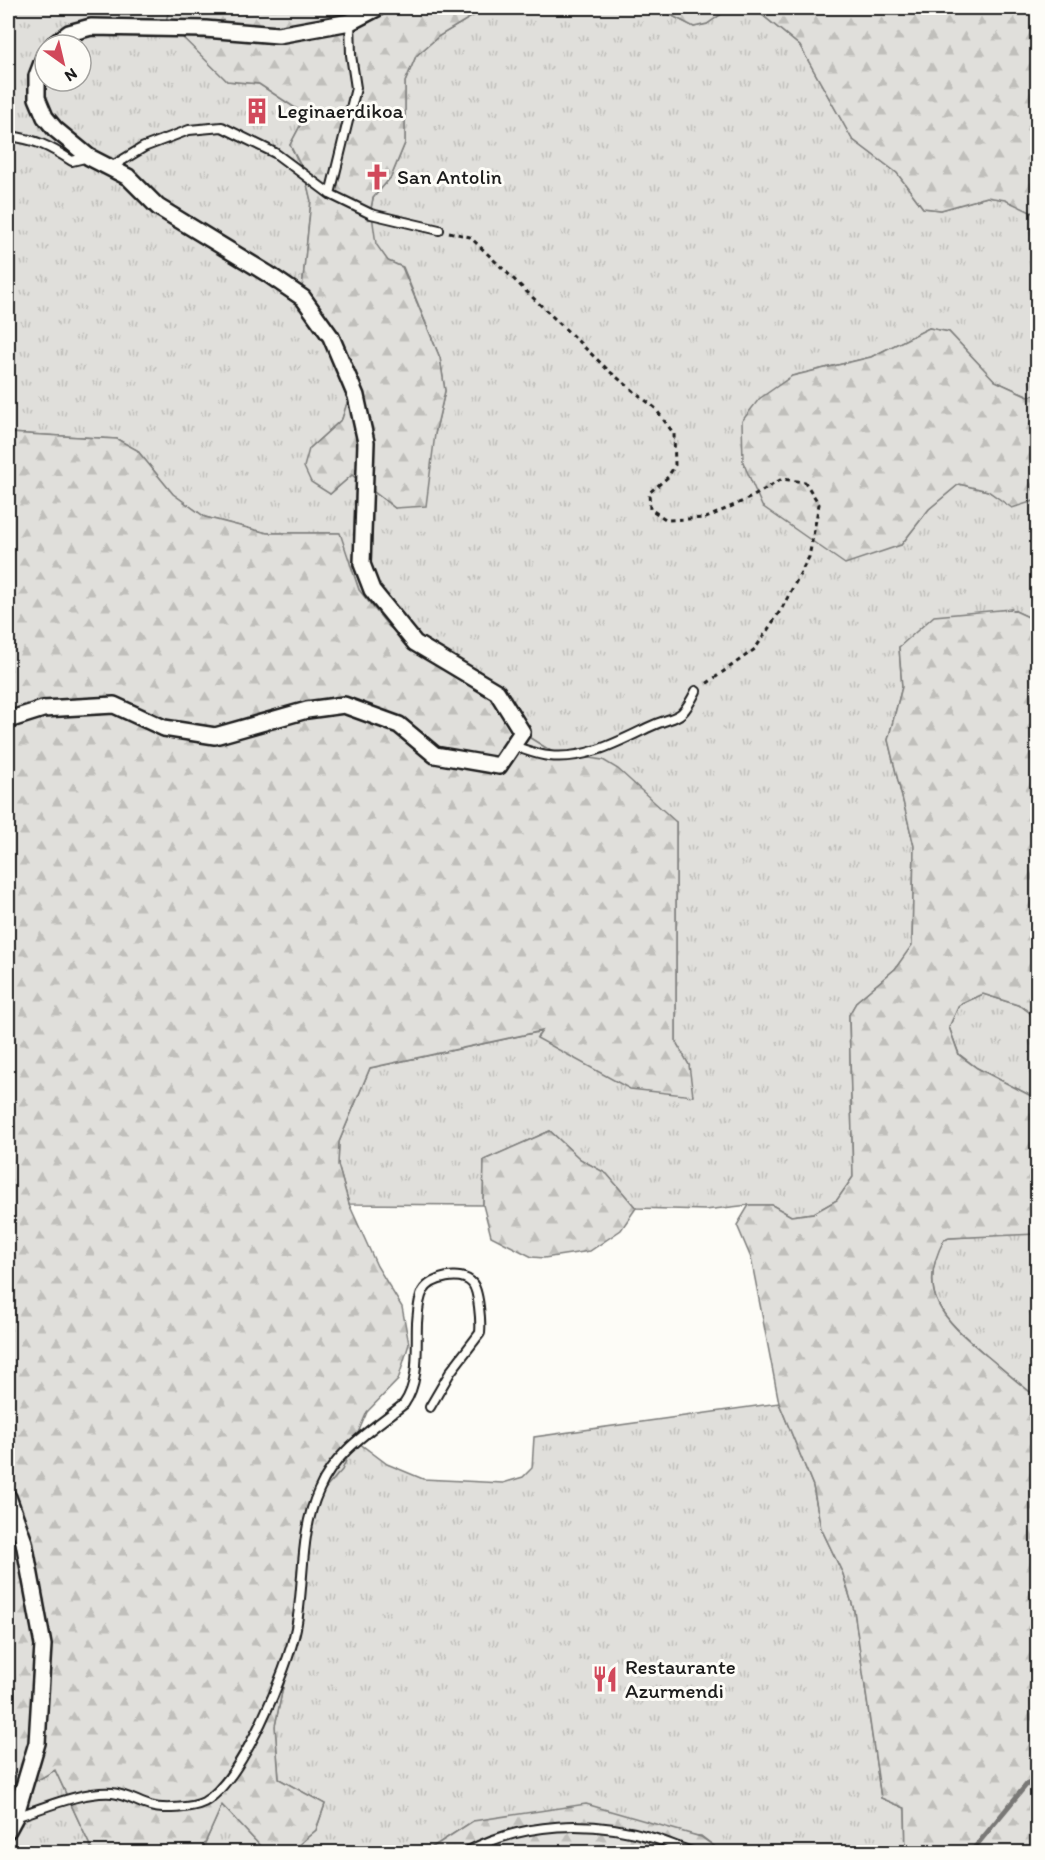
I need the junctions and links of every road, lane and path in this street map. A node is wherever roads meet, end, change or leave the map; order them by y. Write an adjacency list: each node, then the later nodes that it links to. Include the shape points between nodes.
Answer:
1 (377, 8): 2 (street)
2 (350, 22): 3 (street, via 278,35 91,27); 8 (lane, via 356,88)
3 (69, 33)
4 (37, 93): 6 (street, via 41,109 55,129)
5 (8, 136): 6 (lane, via 42,143 72,161)
6 (89, 157): 7 (street)
7 (111, 167): 8 (lane, via 144,147 189,130 222,127 275,153); 12 (street, via 128,177 158,207 303,298 331,337 357,396 366,442 362,564 372,590 415,643 497,692 522,732)
8 (330, 194): 9 (lane, via 371,214)
9 (439, 230): 10 (path, via 470,237 609,371 655,408 674,434 675,465 650,493 650,509 667,520 706,518 782,479 805,482 819,504 808,557 782,608 755,649)
10 (696, 691): 12 (lane, via 682,714 594,751 548,756)
11 (8, 720): 12 (street, via 44,709 114,705 164,728 215,736 307,710 344,705 399,725 435,755 499,766)
12 (513, 746)
13 (430, 1407): 15 (lane, via 480,1333 476,1290 465,1278 440,1278 424,1288 418,1310 415,1378 410,1396 347,1450 319,1488 309,1519 296,1629 274,1698 233,1773 205,1801 187,1807 154,1808 113,1793 89,1794)
14 (8, 1497): 15 (street, via 24,1542 43,1645 37,1743)
15 (11, 1823)
16 (466, 1852): 17 (lane, via 520,1831 569,1827 598,1827 653,1838)
17 (692, 1852)

